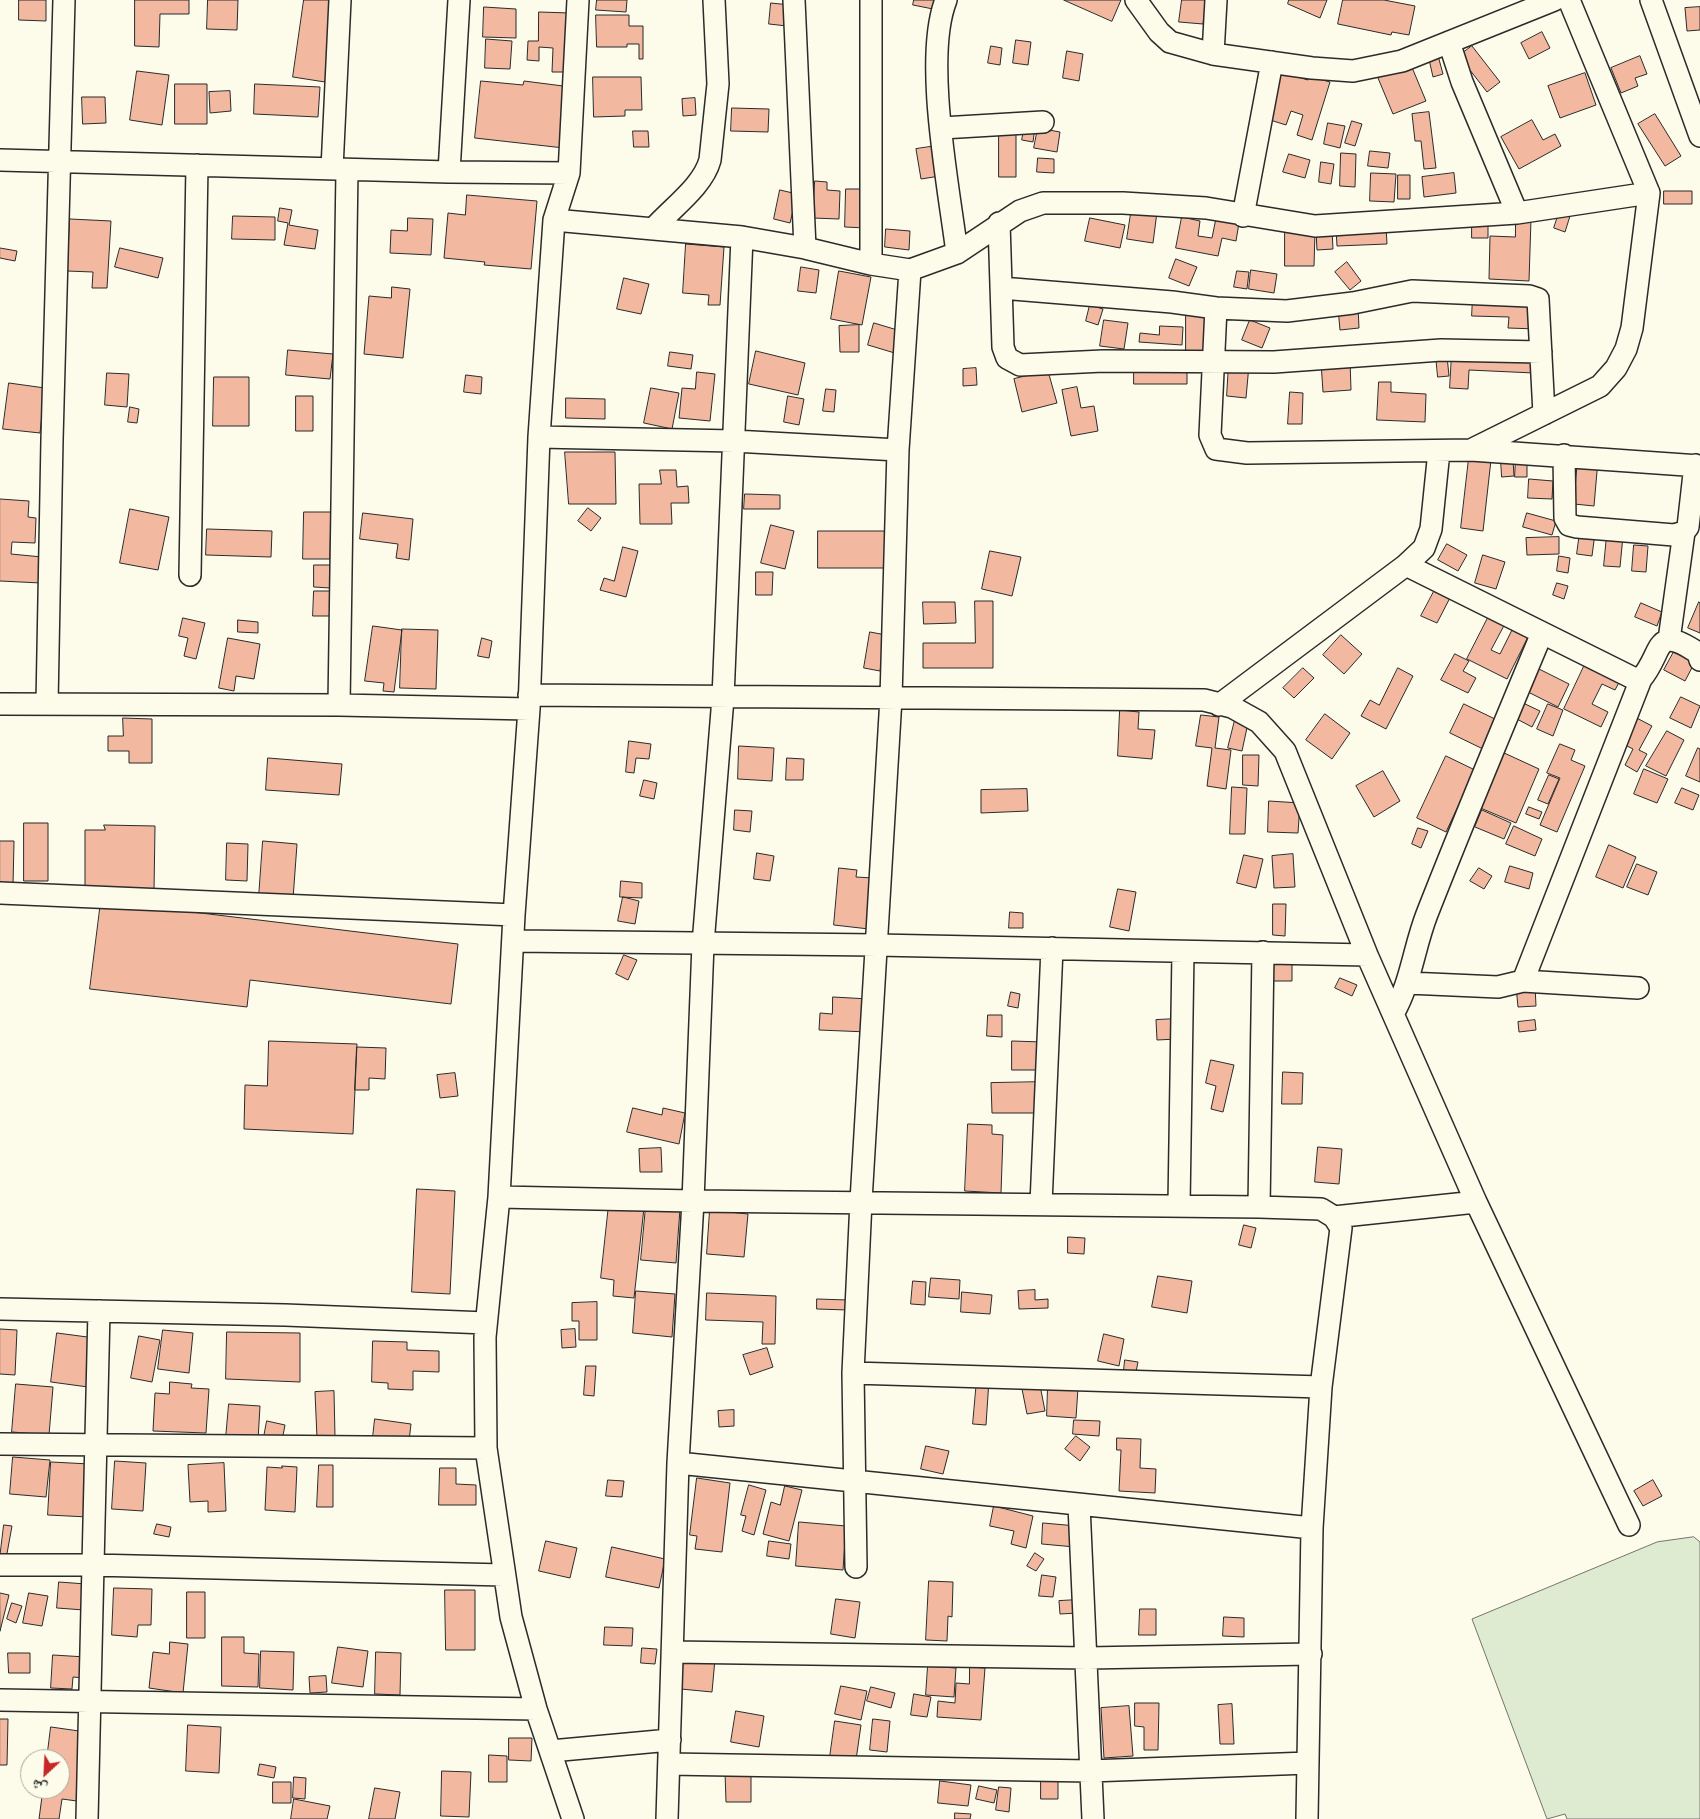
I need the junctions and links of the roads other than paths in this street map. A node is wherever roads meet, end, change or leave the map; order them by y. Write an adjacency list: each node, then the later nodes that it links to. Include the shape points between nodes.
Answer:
1 (64, 0): 21 (street)
2 (340, 0): 23 (street)
3 (459, 0): 24 (street)
4 (578, 0): 25 (street)
5 (714, 0): 31 (street, via 718,84 709,165 699,183)
6 (794, 0): 33 (street)
7 (871, 0): 35 (street)
8 (946, 0): 18 (street, via 936,61)
9 (1136, 0): 15 (street, via 1170,42)
10 (1216, 0): 15 (street)
11 (1554, 0): 14 (street)
12 (1569, 0): 26 (street)
13 (1651, 0): 19 (street)
14 (1449, 42): 16 (street, via 1402,61 1353,71); 27 (street, via 1462,82)
15 (1213, 54): 16 (street)
16 (1272, 62): 28 (street)
17 (1043, 122): 18 (street)
18 (942, 128): 34 (street)
19 (1700, 136)
20 (0, 160): 21 (street)
21 (60, 162): 22 (street); 60 (street)
22 (198, 165): 23 (street); 51 (street)
23 (339, 169): 24 (street); 61 (street)
24 (449, 172): 25 (street)
25 (569, 173): 29 (street)
26 (1650, 193): 27 (street); 41 (street, via 1636,303 1626,349 1616,368 1600,386)
27 (1517, 213): 28 (street, via 1315,226)
28 (1243, 216): 30 (street, via 1206,208 1043,203)
29 (554, 220): 31 (street); 42 (street)
30 (999, 223): 34 (street); 37 (street)
31 (654, 228): 32 (street)
32 (742, 237): 33 (street); 43 (street)
33 (805, 248): 35 (street)
34 (957, 253): 36 (street)
35 (871, 264): 36 (street)
36 (910, 270): 44 (street)
37 (1001, 288): 38 (street); 40 (street, via 1003,347 1007,358 1014,364)
38 (1216, 308): 39 (street, via 1287,311 1353,303 1412,291 1529,296 1540,302); 40 (street)
39 (1541, 352): 40 (street, via 1441,350 1274,362); 41 (street)
40 (1213, 362): 46 (street, via 1210,434 1216,449 1247,453)
41 (1544, 414): 45 (street)
42 (539, 437): 43 (street); 58 (street)
43 (734, 442): 44 (street); 56 (street)
44 (898, 450): 57 (street)
45 (1471, 450): 46 (street); 47 (street)
46 (1439, 451): 50 (street, via 1432,530 1424,548)
47 (1564, 455): 48 (street); 49 (street, via 1565,518 1569,525 1674,535)
48 (1698, 466): 49 (street, via 1688,527)
49 (1684, 532): 53 (street)
50 (1406, 565): 52 (street); 62 (street)
51 (190, 575)
52 (1542, 633): 55 (street); 73 (street, via 1423,923)
53 (1669, 640): 54 (street, via 1681,642 1698,653); 55 (street, via 1660,644)
54 (1700, 660)
55 (1641, 679): 72 (street)
56 (724, 698): 57 (street); 58 (street); 66 (street)
57 (891, 698): 62 (street, via 1204,700); 67 (street)
58 (529, 702): 61 (street); 64 (street)
59 (0, 704): 60 (street)
60 (47, 704): 61 (street)
61 (339, 705)
62 (1219, 705): 71 (street, via 1232,707 1259,722 1285,751)
63 (0, 893): 64 (street)
64 (514, 915): 65 (street)
65 (514, 941): 66 (street); 76 (street)
66 (703, 944): 67 (street); 77 (street)
67 (877, 945): 68 (street); 78 (street)
68 (1052, 948): 69 (street); 80 (street)
69 (1183, 952): 70 (street); 81 (street)
70 (1263, 952): 71 (street); 82 (street)
71 (1367, 955): 75 (street)
72 (1523, 980): 73 (street, via 1498,987); 74 (street)
73 (1408, 983): 75 (street)
74 (1638, 988)
75 (1393, 1014): 79 (street)
76 (499, 1197): 77 (street); 86 (street)
77 (694, 1201): 78 (street); 92 (street)
78 (861, 1201): 80 (street); 87 (street)
79 (1476, 1202): 83 (street); 95 (street)
80 (1041, 1204): 81 (street)
81 (1179, 1205): 82 (street)
82 (1259, 1207): 83 (street, via 1321,1209)
83 (1334, 1217): 88 (street, via 1340,1228)
84 (0, 1309): 85 (street)
85 (99, 1311): 86 (street); 90 (street)
86 (486, 1323): 91 (street)
87 (853, 1374): 88 (street); 93 (street)
88 (1321, 1387): 96 (street)
89 (0, 1444): 90 (street)
90 (95, 1444): 91 (street); 98 (street)
91 (486, 1448): 100 (street)
92 (678, 1463): 93 (street); 101 (street)
93 (855, 1482): 94 (street); 99 (street)
94 (1079, 1504): 96 (street); 103 (street)
95 (1629, 1525)
96 (1312, 1528): 102 (street)
97 (0, 1565): 98 (street)
98 (93, 1565): 100 (street); 105 (street)
99 (856, 1567)
100 (504, 1575): 106 (street, via 511,1617)
101 (673, 1652): 103 (street); 107 (street)
102 (1311, 1654): 103 (street); 109 (street)
103 (1087, 1658): 111 (street)
104 (0, 1700): 105 (street)
105 (91, 1702): 106 (street); 112 (street)
106 (536, 1709): 108 (street)
107 (670, 1740): 108 (street); 110 (street)
108 (551, 1752): 113 (street)
109 (1308, 1763): 111 (street); 116 (street)
110 (669, 1764): 111 (street); 114 (street)
111 (1090, 1771): 115 (street)
112 (86, 1819)
113 (573, 1819)
114 (667, 1819)
115 (1093, 1819)
116 (1307, 1819)

